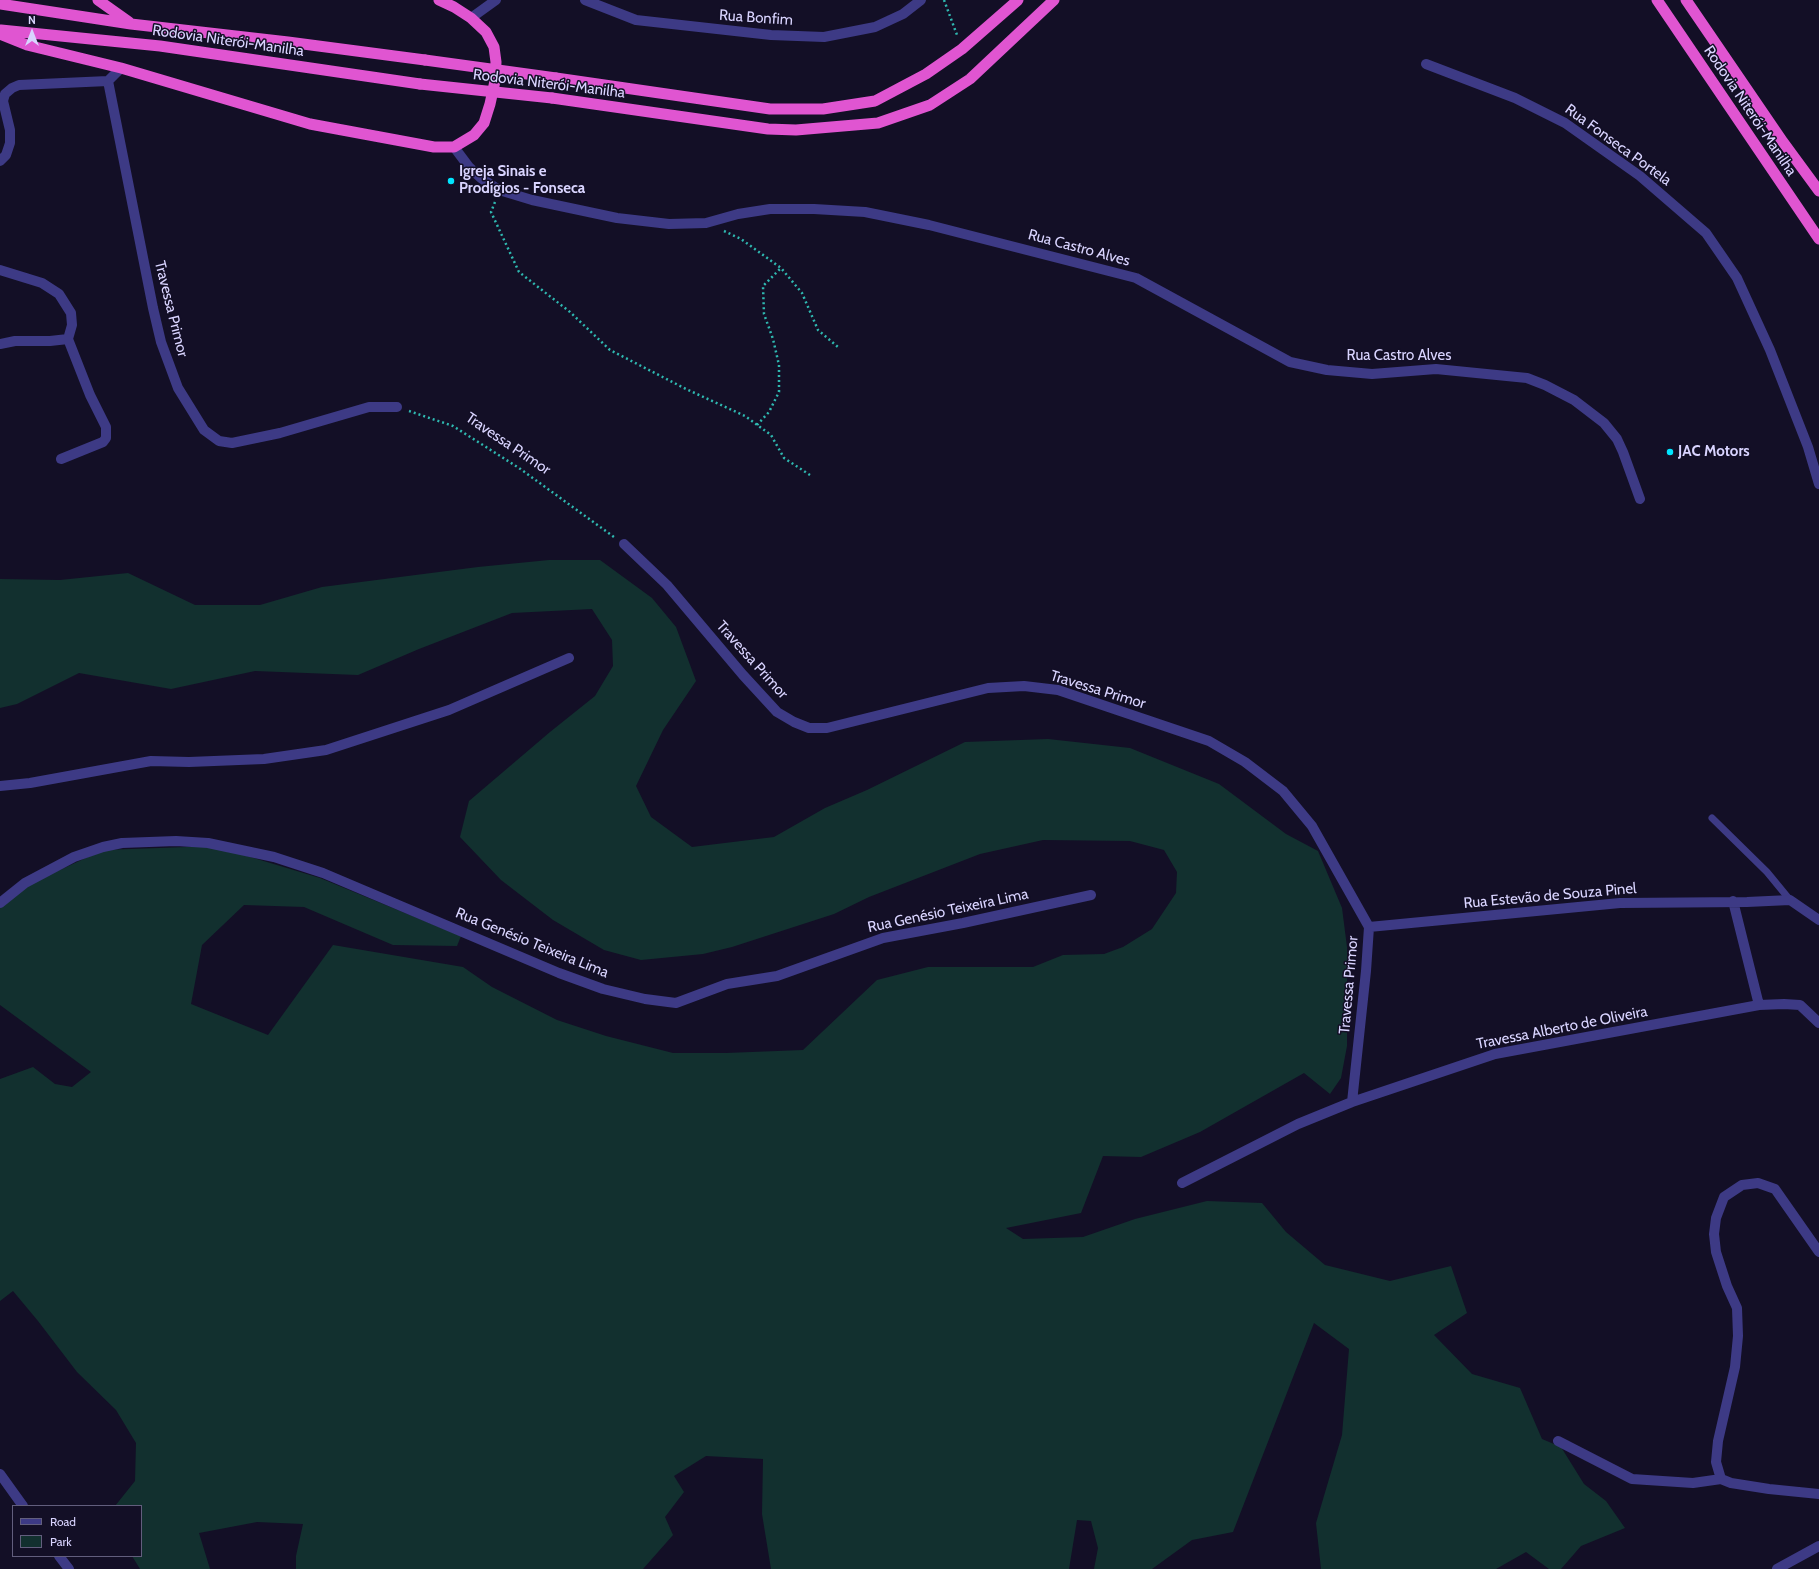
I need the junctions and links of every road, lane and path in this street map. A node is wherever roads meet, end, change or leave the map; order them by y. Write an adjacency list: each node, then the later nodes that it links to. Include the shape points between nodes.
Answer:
1 (98, 0): 13 (highway)
2 (439, 0): 12 (highway)
3 (496, 0): 12 (street)
4 (585, 0): 5 (street, Rua Bonfim, via 636,20 755,33 824,37 875,27 903,14)
5 (920, 0)
6 (944, 0): 16 (path)
7 (1018, 0): 16 (highway, Rodovia Niterói-Manilha)
8 (1054, 0): 14 (highway, Rodovia Niterói-Manilha, bridge, via 970,79 930,105 878,123 796,130 768,129 552,98 420,84 160,46)
9 (1657, 0): 26 (highway, Rodovia Niterói-Manilha)
10 (1686, 0): 24 (highway, Rodovia Niterói-Manilha)
11 (0, 4): 13 (highway, Rodovia Niterói-Manilha)
12 (471, 18): 21 (highway, via 486,32 494,47 495,81 484,124 474,135)
13 (131, 24): 16 (highway, Rodovia Niterói-Manilha, bridge, via 425,60 770,109 823,109 875,101 926,74)
14 (0, 30)
15 (0, 34): 18 (highway, via 27,45)
16 (962, 49)
17 (1426, 64): 36 (street, Rua Fonseca Portela, via 1536,107 1565,124 1640,176 1706,233 1737,278 1770,350 1808,447)
18 (121, 68): 19 (street); 21 (highway, via 310,124 434,147)
19 (108, 81): 20 (street, via 19,86); 32 (street, Travessa Primor, via 161,342 178,388 204,430 219,441 232,443 280,433 363,409)
20 (2, 91): 22 (street, via 10,143 6,155)
21 (454, 146): 23 (street, Rua Castro Alves, via 469,167)
22 (0, 161)
23 (499, 190): 25 (street, Rua Castro Alves, via 532,200 617,218 669,224); 33 (path, via 492,212 519,272 570,312 610,350 745,416)
24 (1819, 191)
25 (706, 223): 27 (path, via 741,239); 37 (street, Rua Castro Alves, via 770,209 866,212 929,225 1136,278 1290,362 1357,373 1436,369 1528,378 1574,400 1604,423 1617,439)
26 (1819, 239)
27 (781, 268): 31 (path, via 802,293 818,330); 33 (path, via 763,286 764,314 779,365 779,392 769,412)
28 (0, 270): 29 (street, via 42,283 59,294 71,313 72,325)
29 (68, 339): 30 (street); 34 (street, via 106,428 106,438 103,442)
30 (0, 344)
31 (838, 347)
32 (397, 407): 38 (path, Travessa Primor, via 454,426 519,468)
33 (757, 425): 35 (path, via 771,435 784,458)
34 (61, 459)
35 (810, 475)
36 (1819, 484)
37 (1640, 499)
38 (624, 544): 47 (street, Travessa Primor, via 667,585 777,712 809,728 827,728 988,688 1024,686 1058,690 1209,741 1245,762 1284,791 1312,826)
39 (569, 658): 40 (street, via 450,710 326,750 264,759 151,761)
40 (0, 786)
41 (1712, 818): 43 (lane, via 1767,872)
42 (1091, 895): 45 (street, Rua Genésio Teixeira Lima, via 883,938 777,976 727,984 676,1003 603,989 559,973 323,873 274,857 208,843 122,843 103,847 74,858 25,883)
43 (1790, 900): 44 (street, Rua Estevão de Souza Pinel); 46 (street)
44 (1733, 901): 47 (street, Rua Estevão de Souza Pinel, via 1620,903); 48 (street)
45 (0, 903)
46 (1819, 920)
47 (1369, 927): 50 (street, Travessa Primor)
48 (1759, 1005): 49 (street, Travessa Alberto de Oliveira, via 1800,1005); 50 (street, Travessa Alberto de Oliveira, via 1495,1054)
49 (1819, 1023)
50 (1352, 1102): 51 (street, via 1298,1124)
51 (1182, 1183)
52 (1819, 1252): 55 (street, via 1776,1189 1758,1183 1742,1185 1724,1197 1716,1218 1714,1234 1716,1252 1737,1308 1738,1336 1735,1367 1718,1441 1716,1462)
53 (1558, 1441): 55 (street, via 1632,1479 1694,1483)
54 (0, 1474): 57 (street)
55 (1721, 1479): 56 (street, via 1769,1489)
56 (1819, 1494)
57 (22, 1505)
58 (1819, 1546): 61 (street)
59 (61, 1557): 60 (street)
60 (69, 1569)
61 (1777, 1569)

